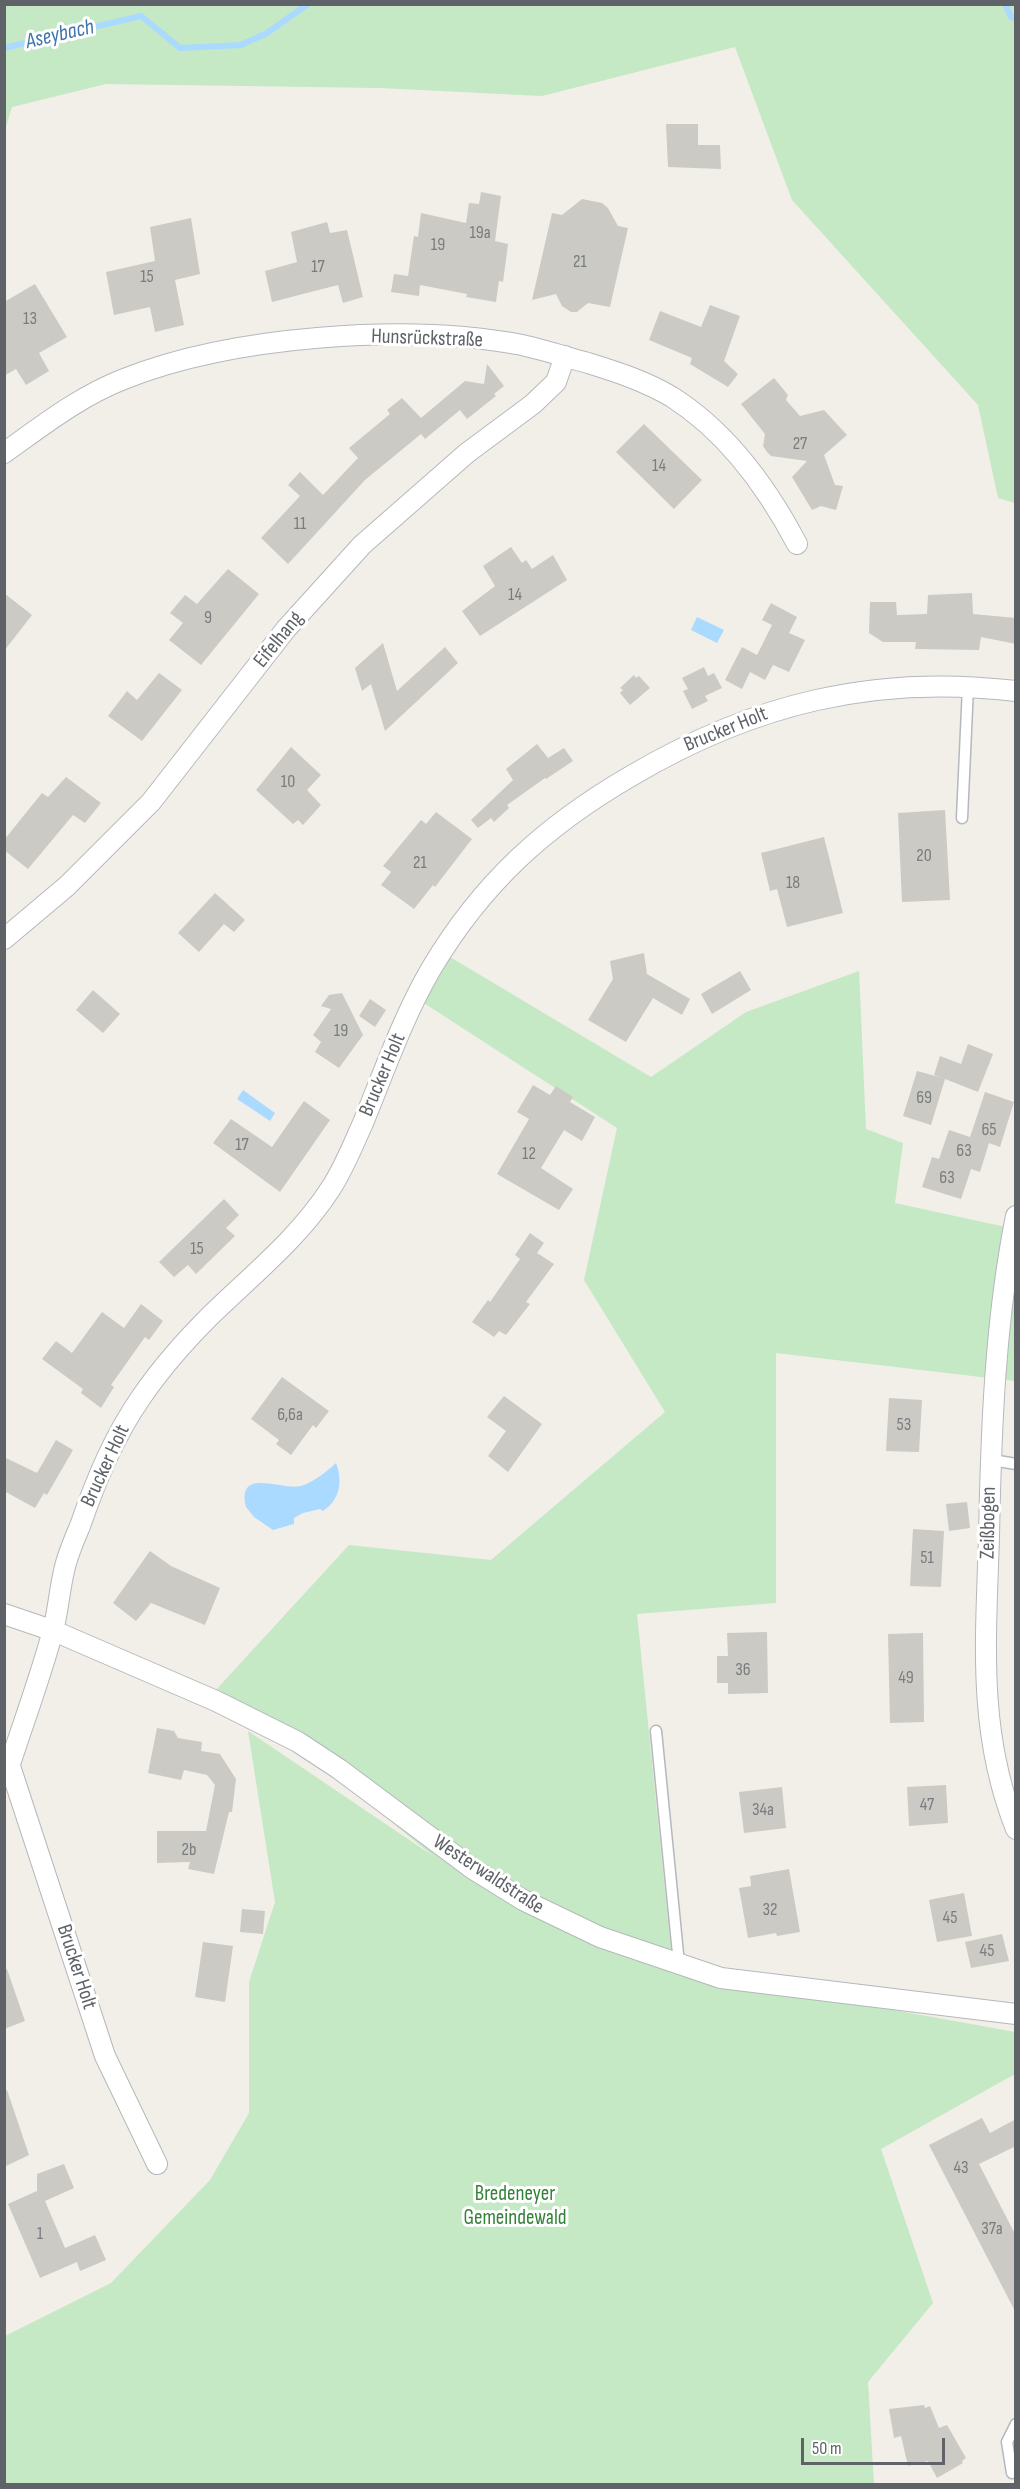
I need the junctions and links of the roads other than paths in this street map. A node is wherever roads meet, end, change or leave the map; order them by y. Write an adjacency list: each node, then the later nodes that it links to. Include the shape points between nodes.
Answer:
1 (565, 356): 2 (street, Hunsrückstraße, via 522,345 435,336 321,339 223,351 162,365 121,380 61,413); 3 (street, Hunsrückstraße, via 640,380 697,415 746,464); 7 (street, Eifelhang, via 556,382 533,404 466,453 362,545 286,629 151,802 67,886)
2 (4, 453)
3 (797, 544)
4 (968, 687): 5 (street, Brucker Holt); 6 (lane); 12 (street, Brucker Holt, via 911,687 825,698 724,728 661,758 568,816 498,876 460,923 429,973 346,1163 331,1188 293,1236 182,1346 125,1422 98,1475 64,1570)
5 (1016, 691)
6 (962, 819)
7 (4, 939)
8 (1016, 1215): 9 (street, Zeißbogen, via 1003,1288)
9 (992, 1460): 10 (lane); 15 (street, Zeißbogen, via 986,1694 993,1755)
10 (1016, 1464)
11 (4, 1614): 12 (street, Westerwaldstraße)
12 (54, 1631): 14 (street, Brucker Holt); 16 (street, Westerwaldstraße, via 216,1701 298,1742 473,1869 550,1915)
13 (656, 1731): 16 (lane)
14 (7, 1758): 18 (street, Brucker Holt, via 105,2056)
15 (1016, 1829)
16 (679, 1964): 17 (street, Westerwaldstraße, via 722,1978)
17 (1016, 2014)
18 (158, 2164)
19 (1016, 2424): 20 (lane, via 1007,2442)
20 (1012, 2473)

